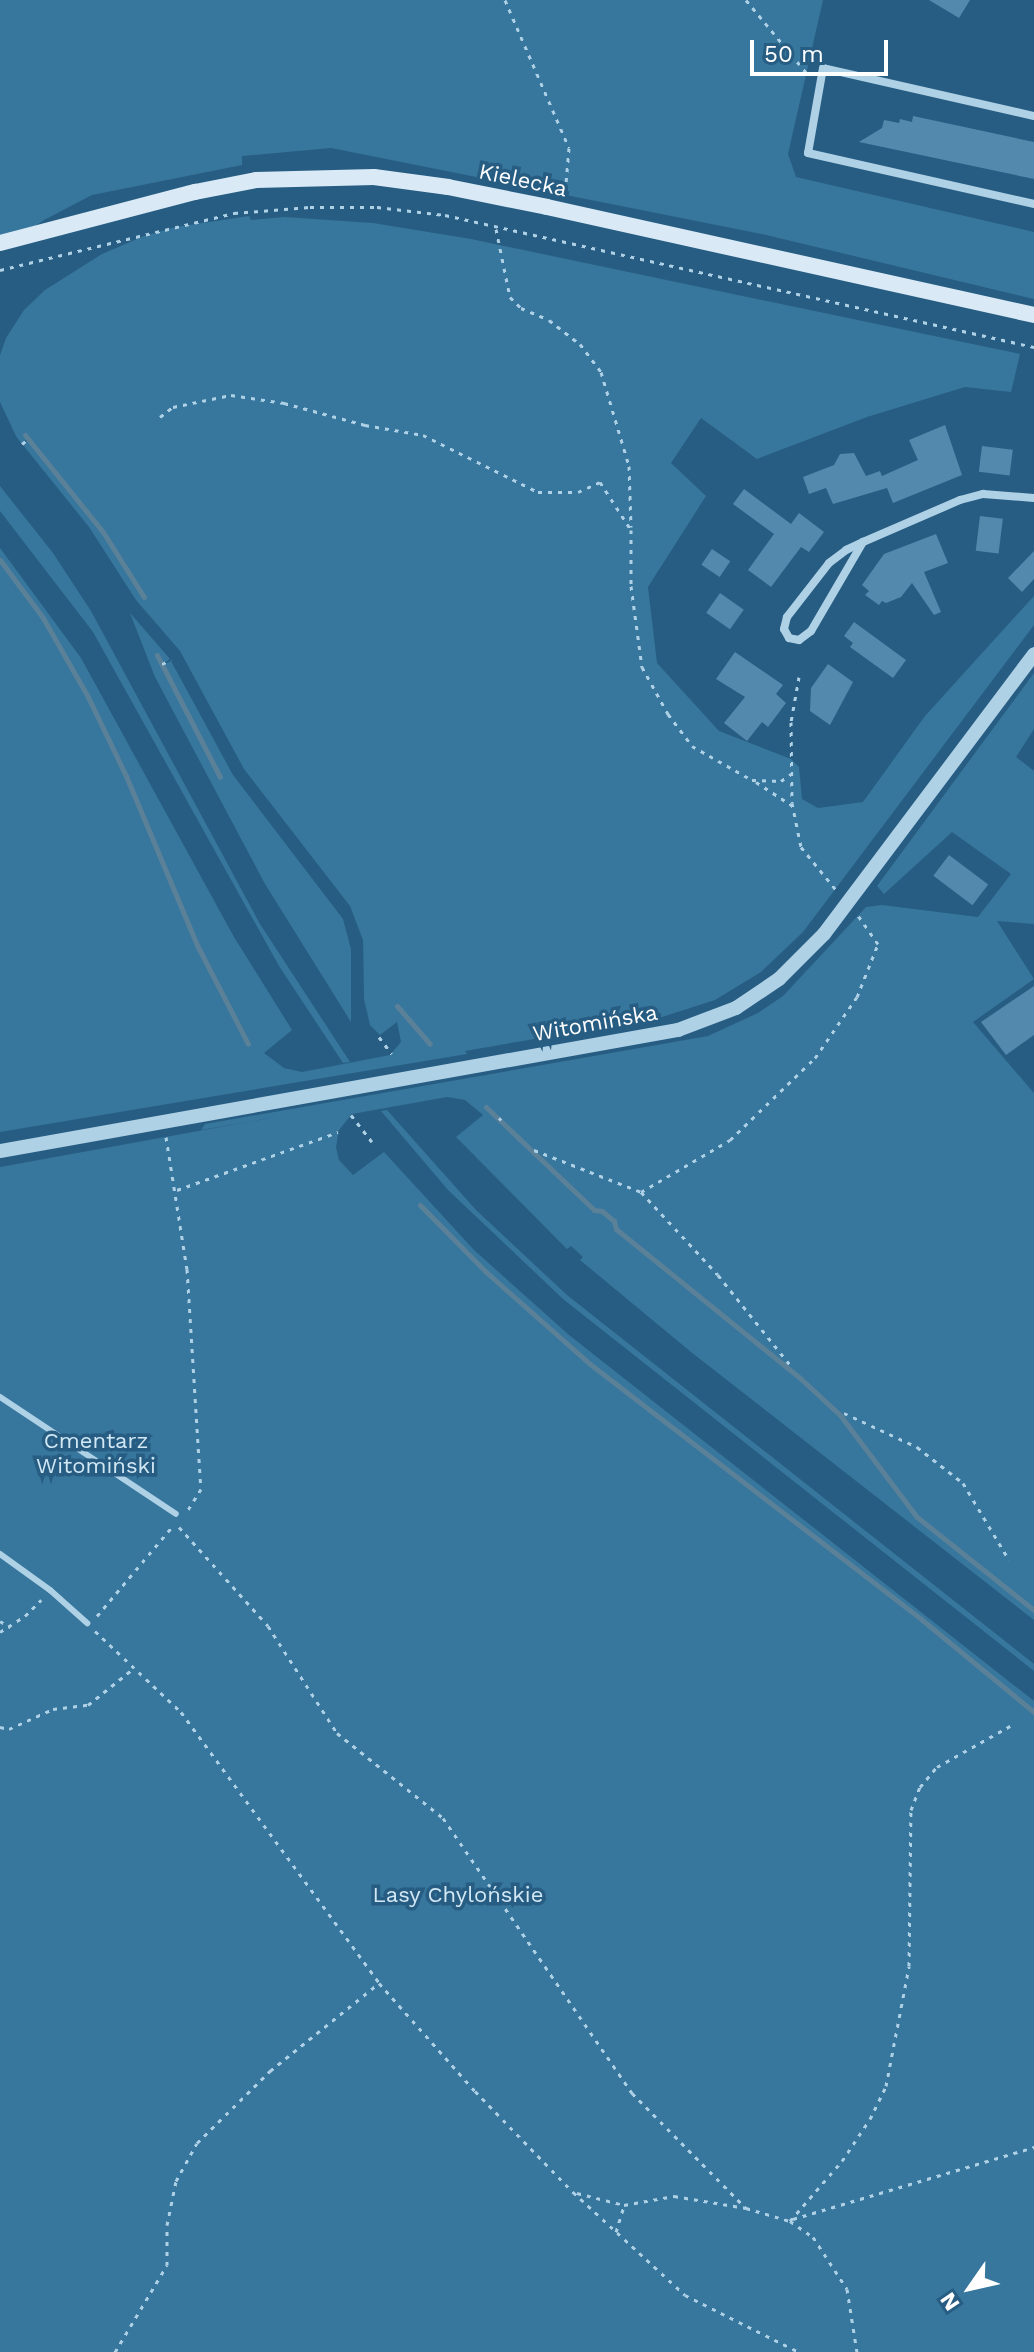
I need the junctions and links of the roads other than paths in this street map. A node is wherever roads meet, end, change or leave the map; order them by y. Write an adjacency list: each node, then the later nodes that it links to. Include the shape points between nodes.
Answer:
1 (1034, 116): 2 (street, via 823,68 808,153)
2 (1034, 204)
3 (0, 243): 4 (main road, Kielecka, via 221,186 315,176 411,180)
4 (1034, 315)
5 (1034, 498): 6 (street, via 983,494)
6 (863, 542): 6 (street, via 829,563 809,586 787,617 784,629 789,638 799,640 811,631)
7 (1034, 654): 8 (street, Witomińska, via 824,934 779,979 736,1008 702,1024)
8 (0, 1151)
9 (0, 1397): 10 (lane)
10 (176, 1514)
11 (0, 1554): 12 (lane)
12 (87, 1623)

